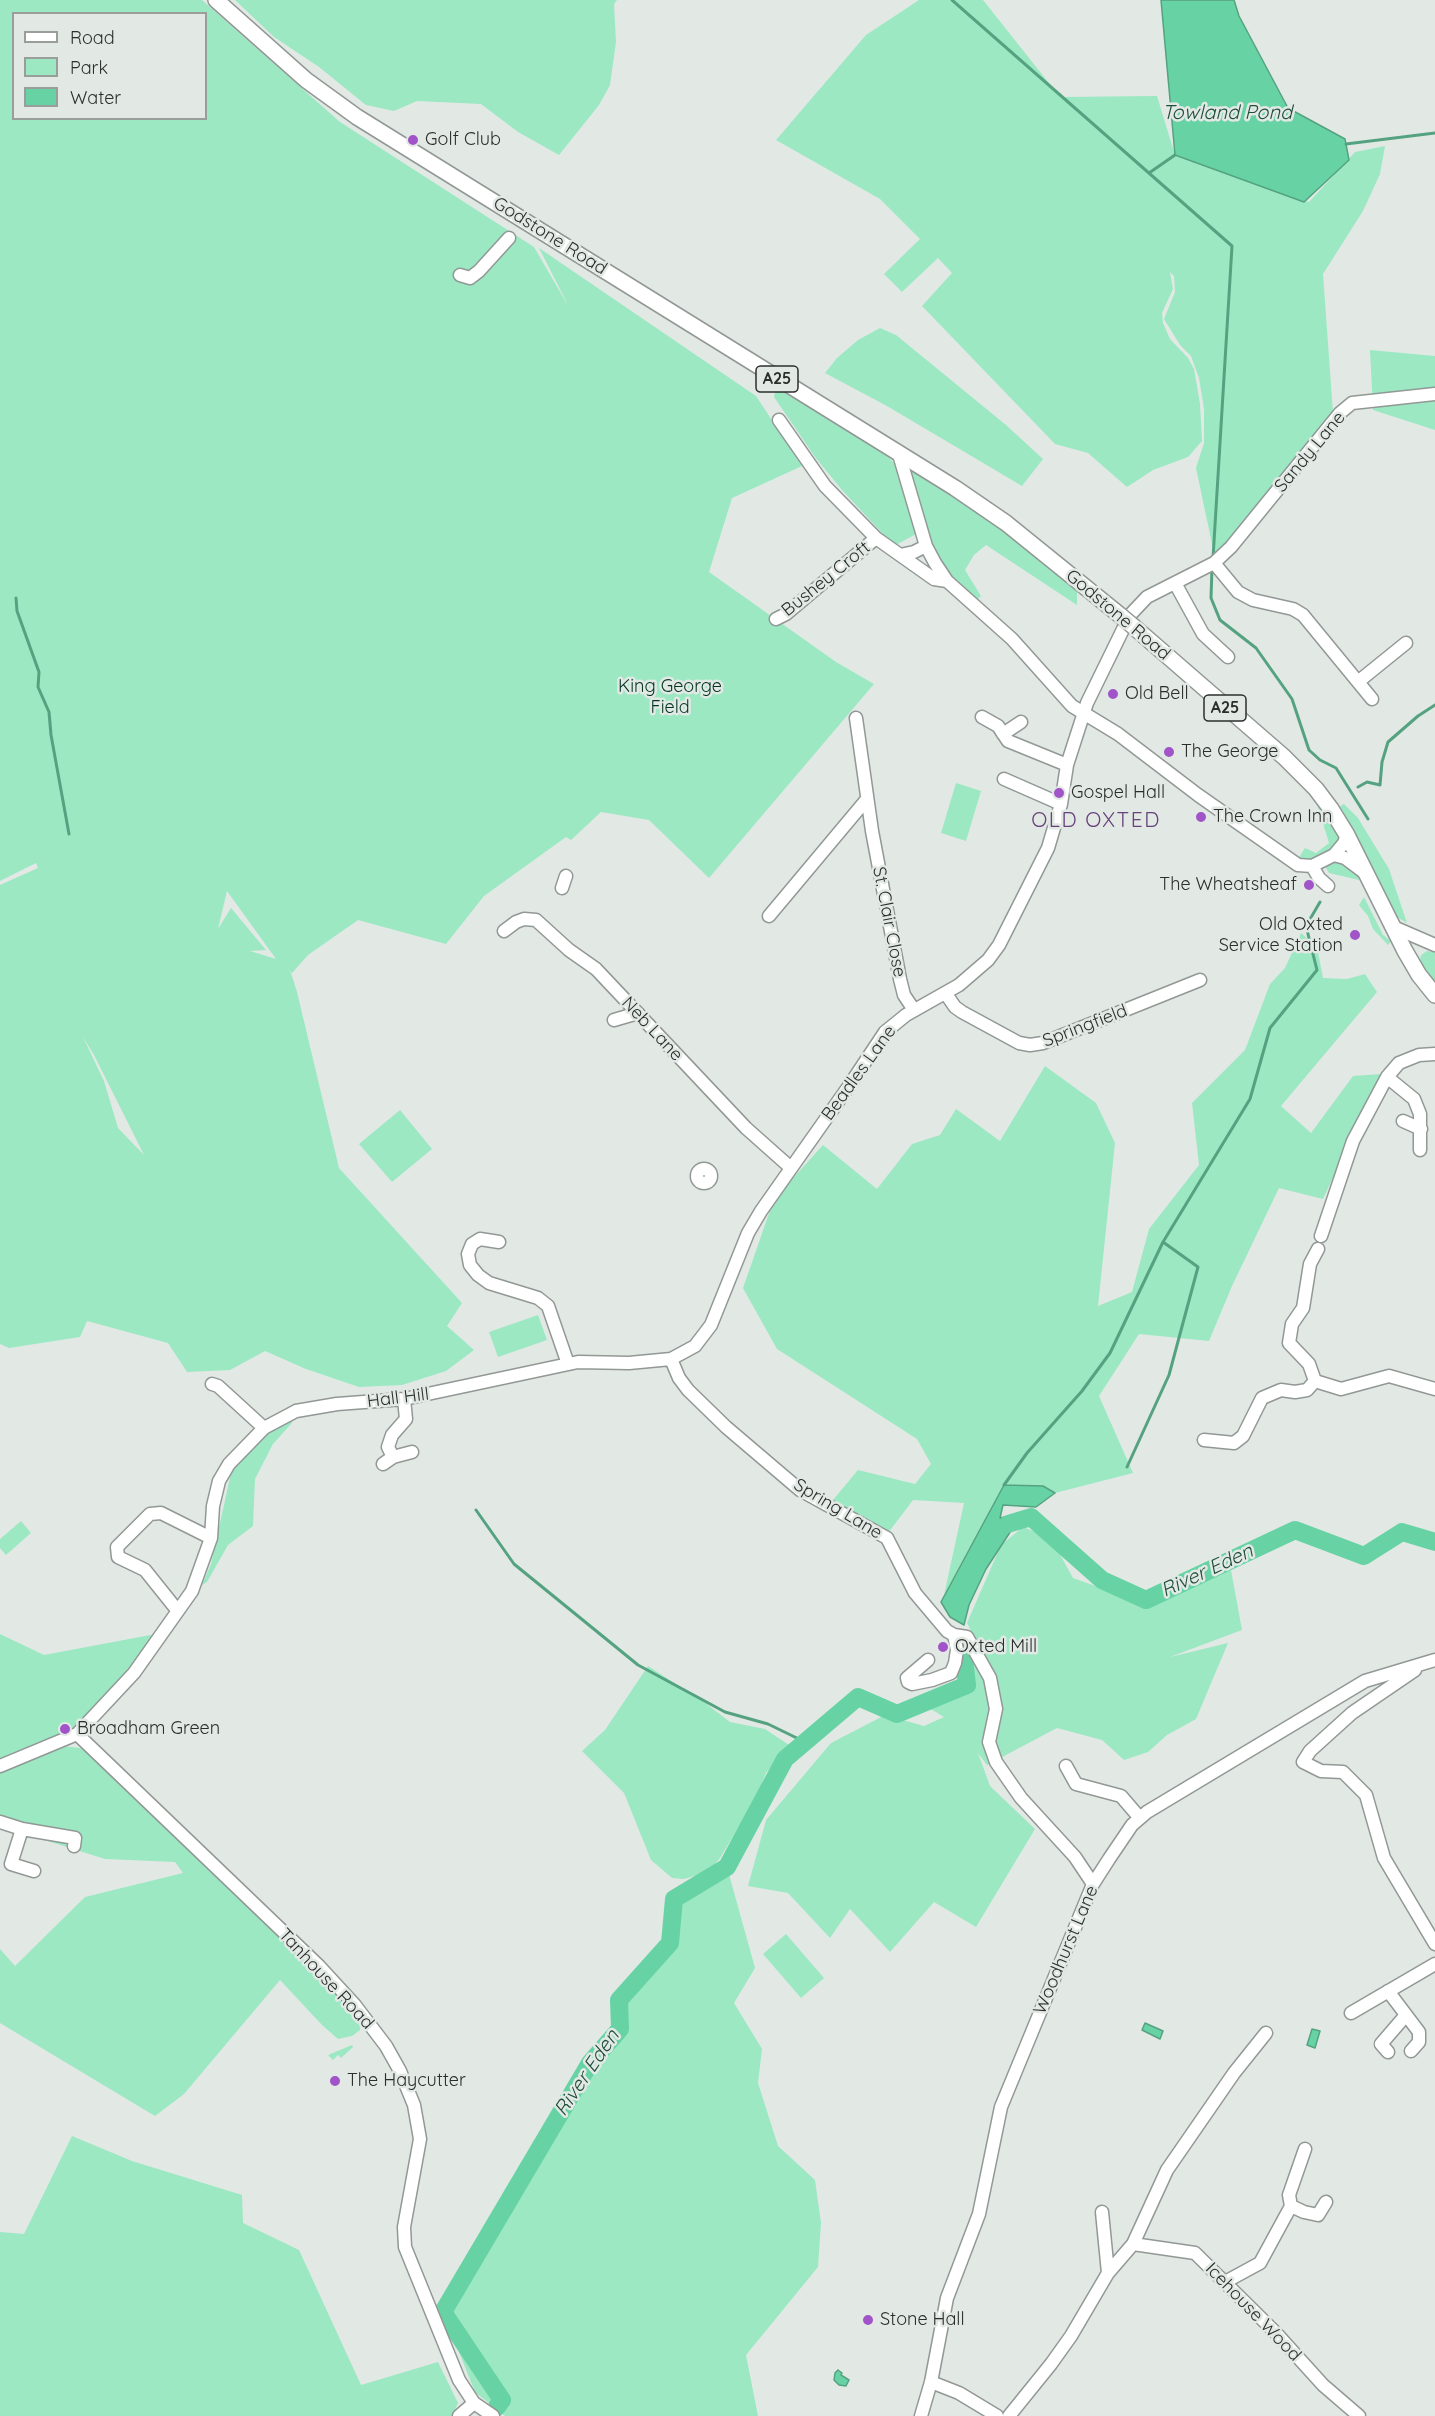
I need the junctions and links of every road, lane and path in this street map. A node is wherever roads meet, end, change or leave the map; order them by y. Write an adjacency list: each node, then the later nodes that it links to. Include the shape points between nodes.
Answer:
1 (216, 0): 6 (main road, Godstone Road / A25, via 306,80 357,117)
2 (509, 237): 3 (street, via 470,278)
3 (460, 275)
4 (1435, 394): 10 (street, Sandy Lane, via 1353,403 1340,413 1231,547)
5 (779, 420): 7 (street, via 825,486)
6 (898, 451): 8 (street); 29 (main road, Godstone Road / A25, bridge, via 1006,523 1134,627 1303,775)
7 (876, 538): 9 (street); 13 (street, Bushey Croft)
8 (926, 546): 9 (street); 11 (street)
9 (900, 555): 11 (street, via 934,579)
10 (1210, 565): 12 (street, Sandy Lane); 16 (street, via 1238,592 1303,615)
11 (947, 581): 18 (street, via 1012,639)
12 (1175, 583): 15 (street, via 1203,634); 18 (street, Beadles Lane, via 1147,597 1130,615)
13 (776, 619)
14 (1406, 643): 16 (street)
15 (1227, 658)
16 (1359, 681): 17 (street)
17 (1372, 699)
18 (1083, 714): 23 (street, Beadles Lane); 31 (street, via 1118,734 1298,865)
19 (982, 717): 22 (street, via 998,726)
20 (856, 718): 25 (street, St. Clair Close)
21 (1021, 722): 22 (street)
22 (1003, 734): 23 (street, via 1008,741)
23 (1067, 765): 26 (street, Beadles Lane)
24 (1004, 779): 26 (street)
25 (867, 799): 27 (street); 28 (street, St. Clair Close)
26 (1061, 804): 40 (street, Beadles Lane, via 1048,848 999,945 977,971)
27 (846, 825): 28 (street); 34 (street)
28 (872, 831): 42 (street, St. Clair Close, via 900,979)
29 (1347, 835): 30 (street); 32 (main road, Godstone Road / A25)
30 (1334, 855): 31 (street); 32 (street, via 1345,858)
31 (1312, 866): 33 (street)
32 (1366, 874): 35 (main road, Godstone Road / A25)
33 (1328, 886)
34 (769, 916)
35 (1391, 926): 37 (street); 38 (main road, A25)
36 (504, 931): 43 (street, Neb Lane, via 524,919 536,920 596,969)
37 (1429, 943): 38 (street)
38 (1405, 951): 41 (main road, A25)
39 (1200, 980): 40 (street, Springfield, via 1030,1045 1019,1043 962,1012)
40 (946, 994): 42 (street, Beadles Lane)
41 (1435, 995)
42 (914, 1010): 50 (street, Beadles Lane, via 885,1032)
43 (638, 1013): 44 (street); 50 (street, Neb Lane, via 746,1128)
44 (614, 1020)
45 (1435, 1054): 46 (street, via 1399,1063)
46 (1387, 1077): 48 (street, via 1414,1099); 51 (street, via 1353,1141)
47 (1403, 1121): 48 (street)
48 (1421, 1129): 49 (street)
49 (1420, 1150)
50 (790, 1168): 54 (street, Hall Hill, via 748,1233 705,1336)
51 (1321, 1236)
52 (499, 1242): 55 (street, via 480,1239 472,1244 468,1254 470,1265 489,1283 538,1298 548,1306)
53 (1318, 1249): 56 (street, via 1310,1264 1303,1308 1292,1324 1289,1343 1309,1364)
54 (671, 1359): 55 (street, Hall Hill); 65 (street, Spring Lane, via 688,1390 800,1490 887,1538 915,1593)
55 (568, 1364): 59 (street, Hall Hill)
56 (1315, 1381): 58 (street, via 1341,1389 1389,1376); 61 (street, via 1306,1390 1281,1390 1262,1398 1243,1436 1234,1443)
57 (212, 1384): 60 (street)
58 (1435, 1389)
59 (404, 1399): 60 (street, Hall Hill, via 296,1411); 62 (street, via 406,1419 392,1435 388,1461)
60 (264, 1428): 63 (street, Hall Hill, via 229,1464 219,1481)
61 (1204, 1440)
62 (412, 1452)
63 (211, 1538): 64 (street, Hall Hill, via 192,1591); 64 (street, via 161,1513 150,1514 117,1547 118,1557 145,1570)
64 (177, 1610): 68 (street, Hall Hill, via 134,1673)
65 (954, 1635): 66 (street, via 957,1650 951,1673 908,1682 907,1678); 76 (street, Spring Lane, via 967,1637 990,1678 996,1708 989,1742 996,1762)
66 (928, 1660)
67 (1428, 1664): 71 (street, Woodhurst Lane, via 1365,1681); 77 (street, via 1352,1713 1310,1750 1303,1762 1321,1770 1343,1772 1366,1795 1384,1858)
68 (77, 1734): 69 (street); 93 (street, Tanhouse Road, via 319,1966 374,2029 394,2060 414,2105 420,2139 404,2227 405,2247 459,2380)
69 (0, 1766)
70 (1066, 1766): 71 (street, via 1076,1784 1121,1796)
71 (1139, 1817): 76 (street, Woodhurst Lane)
72 (0, 1822): 73 (street)
73 (22, 1829): 74 (street, via 75,1838); 75 (street, via 11,1864)
74 (74, 1846)
75 (34, 1871)
76 (1093, 1884): 92 (street, Woodhurst Lane, via 1001,2107 978,2214 948,2298)
77 (1435, 1944)
78 (1435, 1964): 79 (street)
79 (1388, 1991): 80 (street); 81 (street)
80 (1351, 2013)
81 (1406, 2015): 83 (street, via 1419,2031 1419,2042); 84 (street, via 1381,2044)
82 (1266, 2033): 89 (street, via 1167,2170)
83 (1411, 2051)
84 (1388, 2052)
85 (1305, 2149): 87 (street, via 1289,2195)
86 (1326, 2202): 87 (street, via 1320,2219)
87 (1291, 2206): 91 (street, via 1260,2263)
88 (1102, 2212): 90 (street)
89 (1133, 2244): 90 (street); 91 (street, Icehouse Wood, via 1195,2253)
90 (1108, 2273): 99 (street, via 1065,2344)
91 (1225, 2282): 94 (street, Icehouse Wood)
92 (931, 2382): 97 (street, Woodhurst Lane); 98 (street, via 959,2393)
93 (474, 2403): 95 (street); 96 (street, Tanhouse Road)
94 (1352, 2414)
95 (459, 2416)
96 (493, 2416)
97 (921, 2416)
98 (997, 2416)
99 (1009, 2416)

